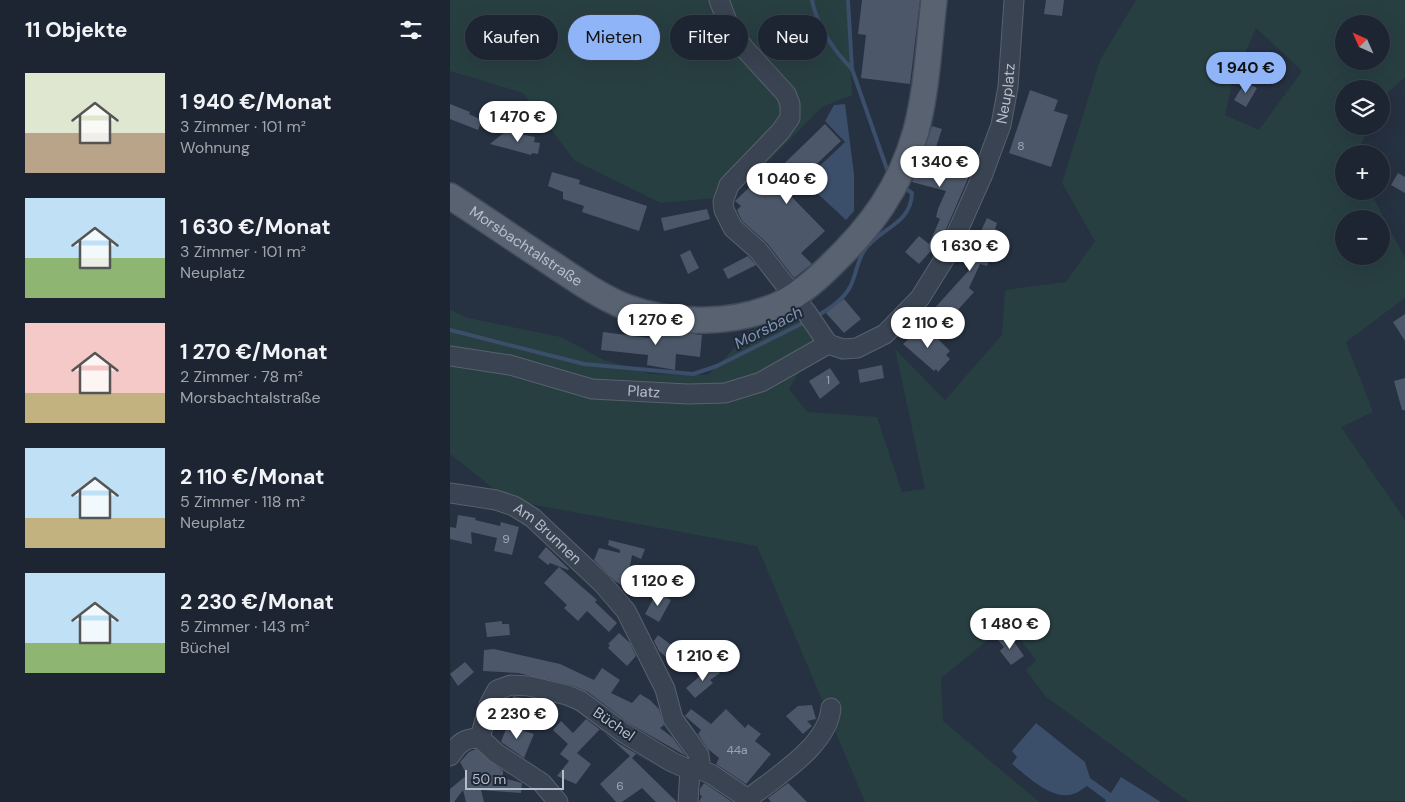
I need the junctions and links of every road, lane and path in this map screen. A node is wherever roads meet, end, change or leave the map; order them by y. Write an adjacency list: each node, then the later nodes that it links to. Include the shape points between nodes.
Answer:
1 (718, 0): 5 (street, via 744,48 786,94 790,104 790,118 780,132 729,185 723,202 724,210 733,228 758,250)
2 (934, 0): 5 (main road, Morsbachtalstraße, via 916,132 898,180 875,219 818,278)
3 (1014, 0): 6 (street, Neuplatz, via 1008,87 995,144 940,268 920,298 884,334 857,348 843,349)
4 (450, 196): 5 (main road, Morsbachtalstraße, via 596,292 627,307 650,314 696,320 731,318 779,304)
5 (800, 304): 6 (street)
6 (823, 337): 7 (street, Platz, via 761,382 726,393 592,389 510,365)
7 (450, 356)
8 (450, 493): 12 (street, Am Brunnen, via 514,506 533,518 602,583 626,611 665,688 673,719 699,755 700,762)
9 (831, 708): 12 (street, Büchel, via 830,718 817,741 748,799 711,774)
10 (480, 738): 11 (street, via 467,738); 12 (street, Büchel, via 489,705 497,690 511,685 529,686 581,701 624,733 672,762); 13 (street, via 496,753 542,783)
11 (450, 756)
12 (692, 769): 14 (street)
13 (558, 802)
14 (688, 802)

